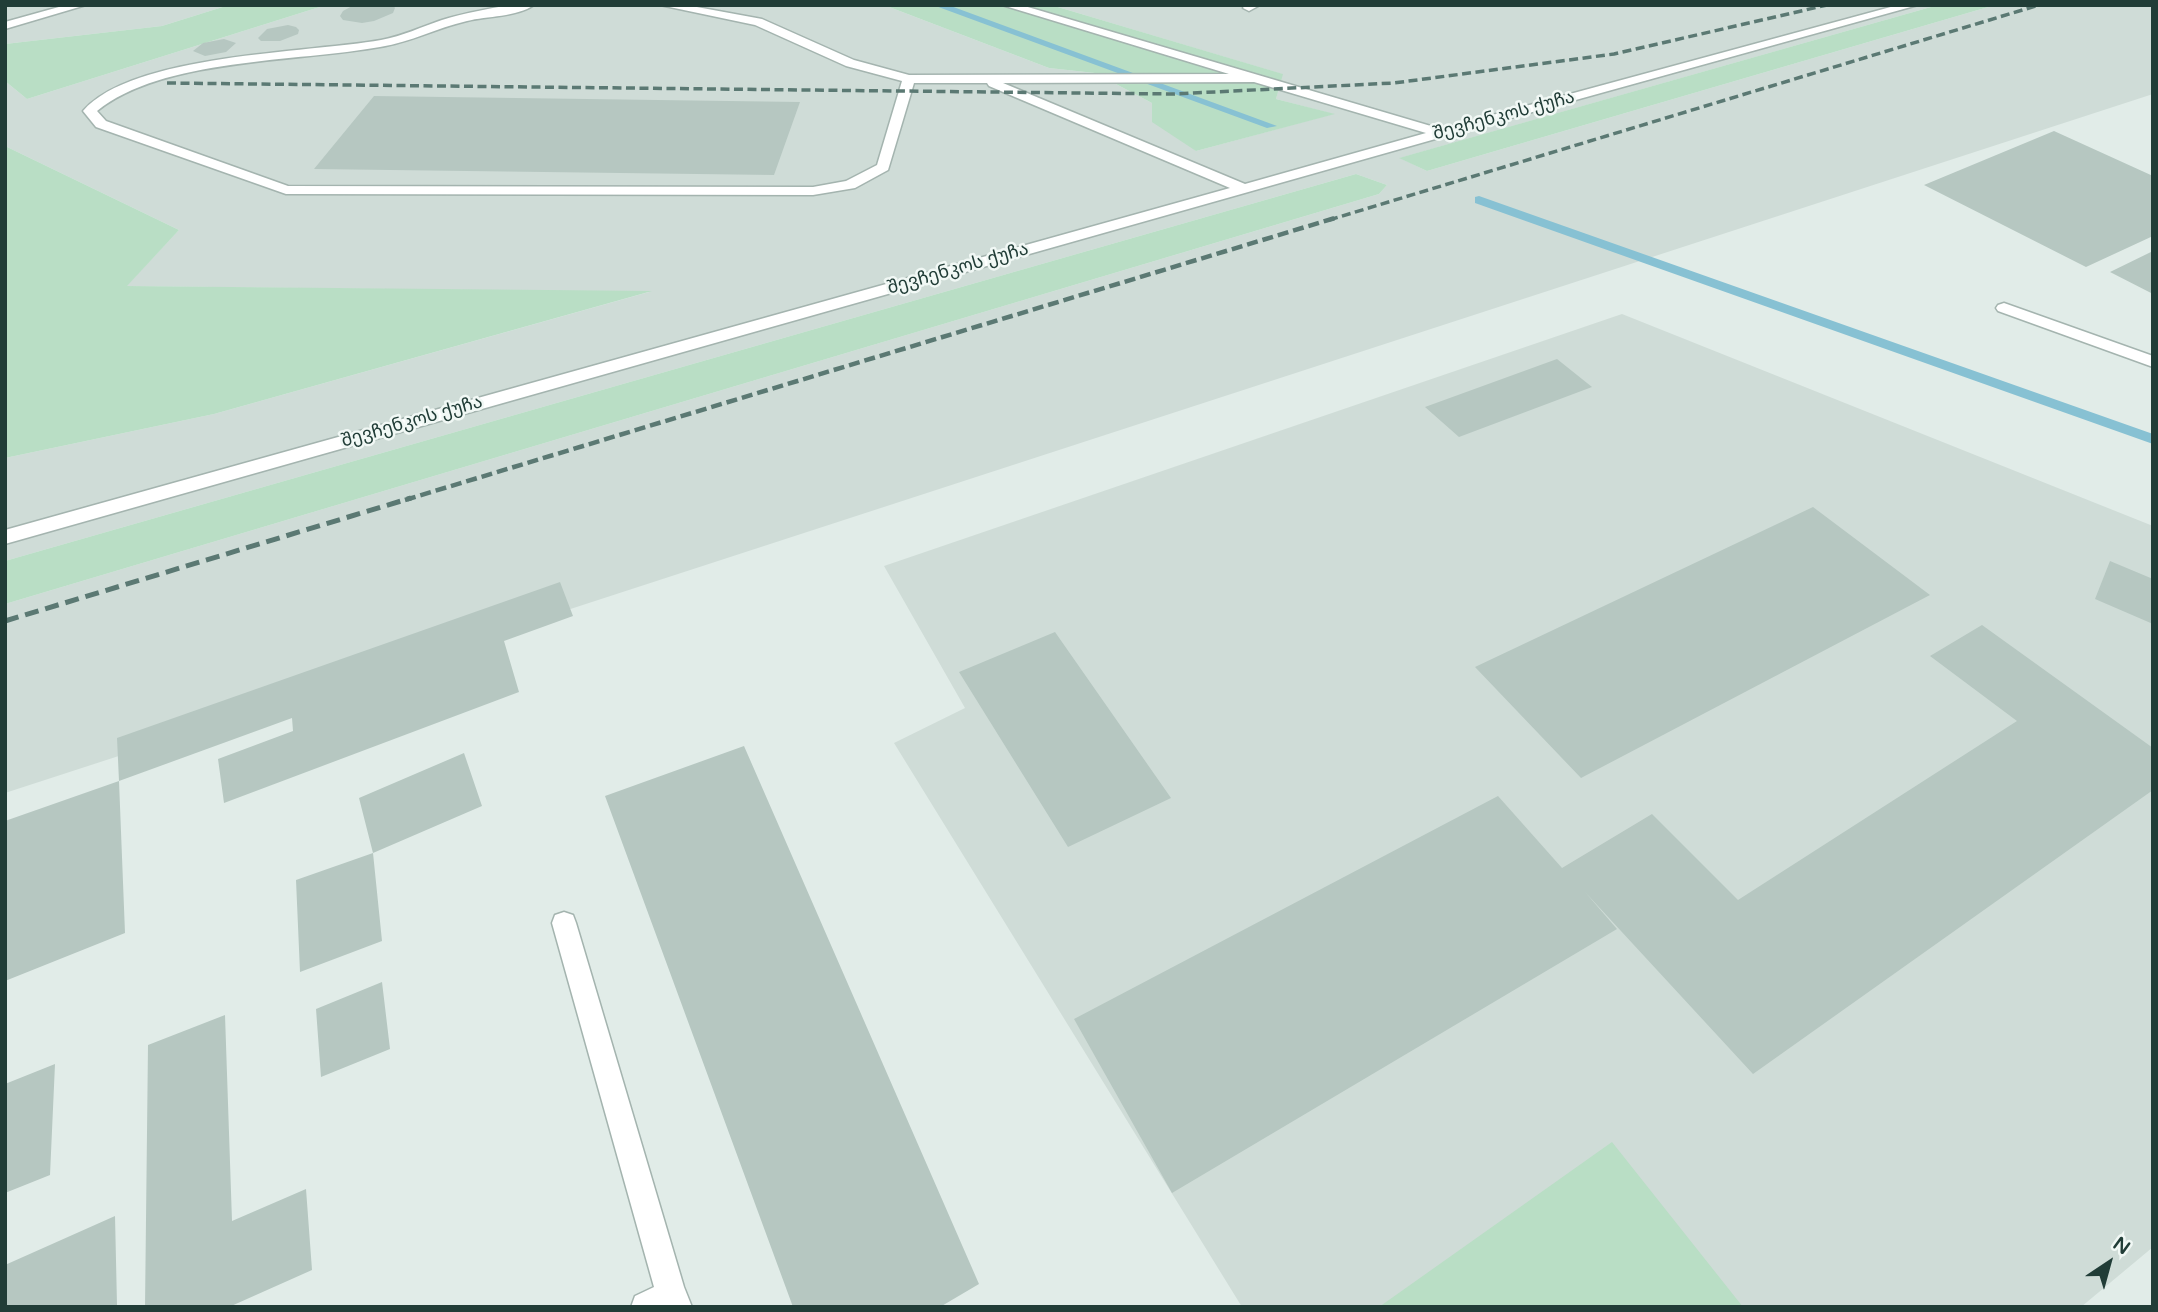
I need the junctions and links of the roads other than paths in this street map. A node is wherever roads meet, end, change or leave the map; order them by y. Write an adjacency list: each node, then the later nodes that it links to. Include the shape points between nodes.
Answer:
1 (80, 5): 6 (street)
2 (528, 5): 8 (street, via 449,22 411,37 183,72 123,89 97,100 90,111 101,124 286,190 813,191 850,185 883,167)
3 (666, 5): 8 (street, via 758,22 849,63)
4 (1008, 5): 7 (street)
5 (1912, 5): 10 (street, შევჩენკოს ქუჩა)
6 (5, 26)
7 (1257, 78): 9 (street); 10 (street)
8 (909, 79): 9 (street)
9 (983, 79): 11 (street)
10 (1441, 133): 11 (street, შევჩენკოს ქუჩა)
11 (1243, 188): 14 (street, შევჩენკოს ქუჩა)
12 (2004, 308): 13 (street)
13 (2153, 362)
14 (5, 537)
15 (564, 923): 16 (street)
16 (665, 1303)

